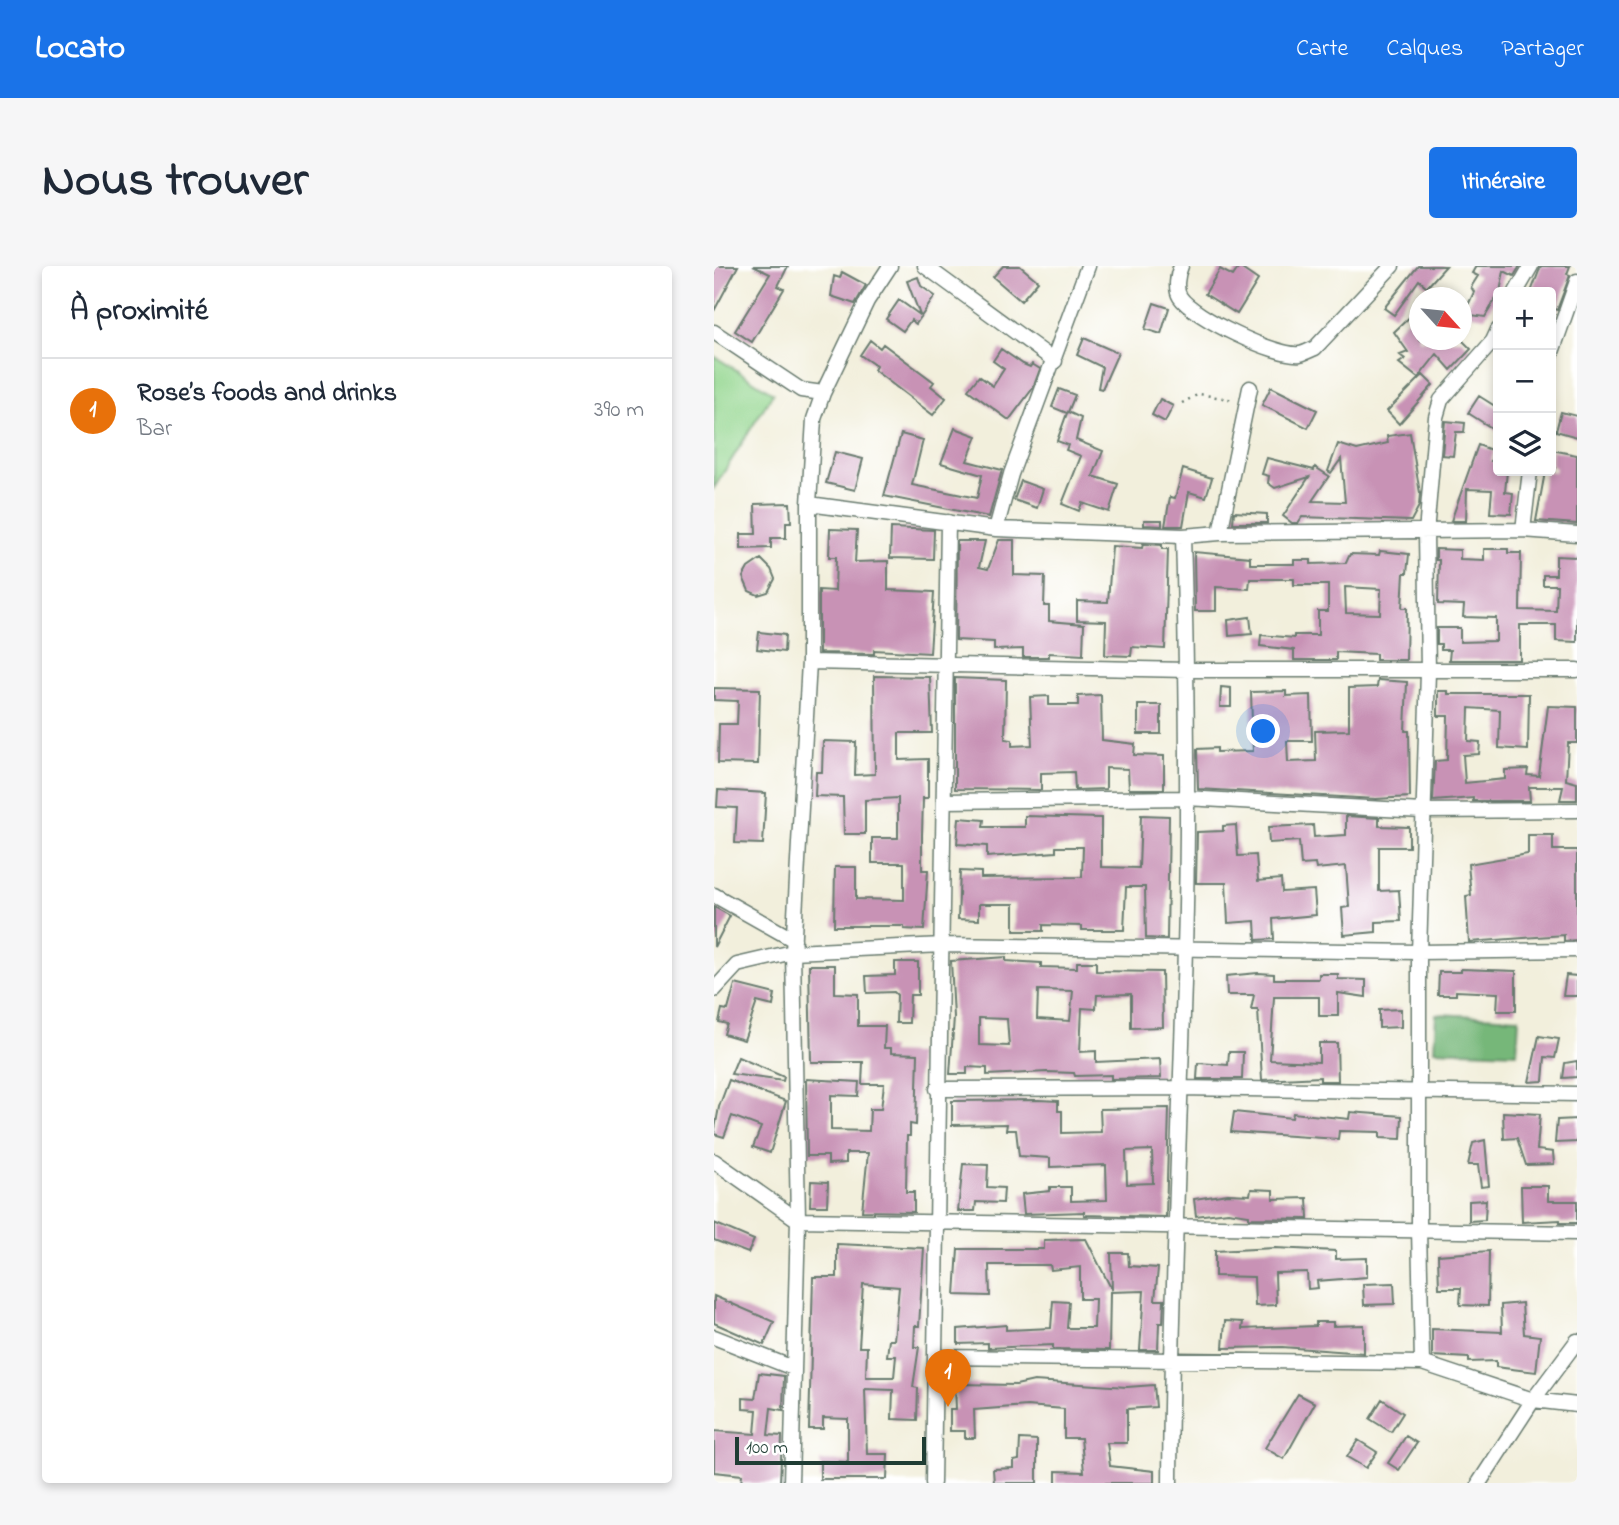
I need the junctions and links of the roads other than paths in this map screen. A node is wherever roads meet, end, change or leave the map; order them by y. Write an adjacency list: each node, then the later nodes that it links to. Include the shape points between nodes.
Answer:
1 (890, 266): 13 (street, via 867,301)
2 (925, 266): 12 (street)
3 (1088, 266): 12 (street)
4 (1181, 266): 5 (street, via 1178,295 1191,309 1265,347 1299,354 1315,348)
5 (1392, 266)
6 (1531, 266): 8 (street)
7 (1577, 281): 11 (street)
8 (1519, 287)
9 (714, 332): 13 (street, via 801,390)
10 (1493, 341): 21 (street, via 1441,400)
11 (1553, 350)
12 (1055, 360): 18 (street, via 1010,474)
13 (823, 393): 16 (street, via 814,419)
14 (1249, 395): 20 (street)
15 (1529, 476): 19 (street)
16 (809, 503): 17 (street); 24 (street)
17 (948, 522): 18 (street); 25 (street)
18 (996, 529): 23 (street)
19 (1523, 530): 21 (street); 22 (street)
20 (1220, 533): 21 (street); 23 (street)
21 (1426, 533): 28 (street)
22 (1577, 534)
23 (1183, 536): 26 (street)
24 (809, 662): 25 (street); 35 (street)
25 (947, 663): 26 (street); 30 (street)
26 (1187, 670): 28 (street); 29 (street)
27 (1577, 670): 28 (street)
28 (1428, 672): 32 (street)
29 (1186, 798): 30 (street); 32 (street); 36 (street)
30 (945, 801): 34 (street)
31 (1577, 810): 32 (street)
32 (1422, 811): 38 (street)
33 (714, 895): 35 (street)
34 (943, 945): 35 (street); 36 (street); 41 (street)
35 (793, 946): 39 (street, via 737,965); 45 (street)
36 (1185, 949): 38 (street); 40 (street)
37 (1577, 950): 38 (street)
38 (1419, 952): 42 (street)
39 (714, 990)
40 (1178, 1088): 41 (street); 42 (street); 47 (street)
41 (937, 1089): 46 (street)
42 (1419, 1091): 43 (street); 48 (street)
43 (1577, 1094)
44 (714, 1161): 45 (street)
45 (798, 1220): 46 (street); 55 (street)
46 (936, 1223): 47 (street); 52 (street)
47 (1175, 1227): 48 (street); 53 (street)
48 (1419, 1229): 49 (street); 54 (street)
49 (1577, 1233)
50 (714, 1337): 55 (street)
51 (1577, 1342): 56 (street)
52 (936, 1357): 53 (street); 59 (street)
53 (1171, 1362): 54 (street); 60 (street)
54 (1422, 1363): 56 (street)
55 (793, 1368): 58 (street)
56 (1533, 1400): 57 (street); 61 (street)
57 (1577, 1405)
58 (791, 1483)
59 (933, 1483)
60 (1170, 1483)
61 (1479, 1483)

